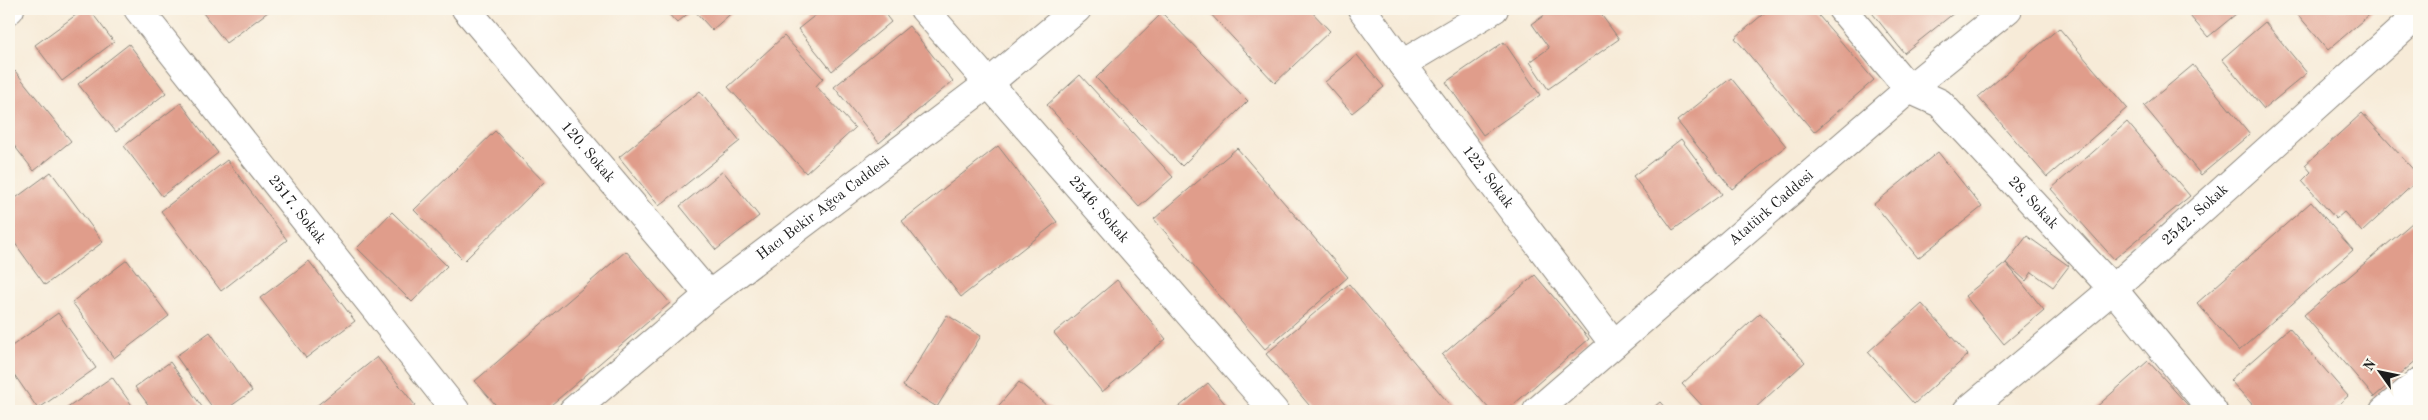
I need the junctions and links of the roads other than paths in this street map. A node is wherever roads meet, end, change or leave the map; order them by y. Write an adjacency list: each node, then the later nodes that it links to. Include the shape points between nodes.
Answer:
1 (138, 9): 17 (street, 2517. Sokak)
2 (466, 9): 14 (street, 120. Sokak)
3 (924, 9): 11 (street, 2546. Sokak)
4 (1077, 9): 11 (street, Hacı Bekir Ağca Caddesi)
5 (1362, 9): 10 (street, 122. Sokak)
6 (1494, 9): 10 (street)
7 (1842, 9): 12 (street, 28. Sokak)
8 (2008, 9): 12 (street, Atatürk Caddesi)
9 (2419, 14): 13 (street, 2542. Sokak)
10 (1402, 64): 15 (street, 122. Sokak)
11 (989, 83): 14 (street, Hacı Bekir Ağca Caddesi); 19 (street, 2546. Sokak)
12 (1909, 89): 13 (street, 28. Sokak, via 1940,103); 15 (street, Atatürk Caddesi)
13 (2113, 289): 21 (street, 2542. Sokak); 22 (street, 28. Sokak)
14 (710, 295): 18 (street, Hacı Bekir Ağca Caddesi)
15 (1614, 344): 20 (street, Atatürk Caddesi)
16 (2419, 382): 23 (street)
17 (456, 411)
18 (573, 411)
19 (1274, 411)
20 (1537, 411)
21 (1966, 411)
22 (2213, 411)
23 (2384, 411)

